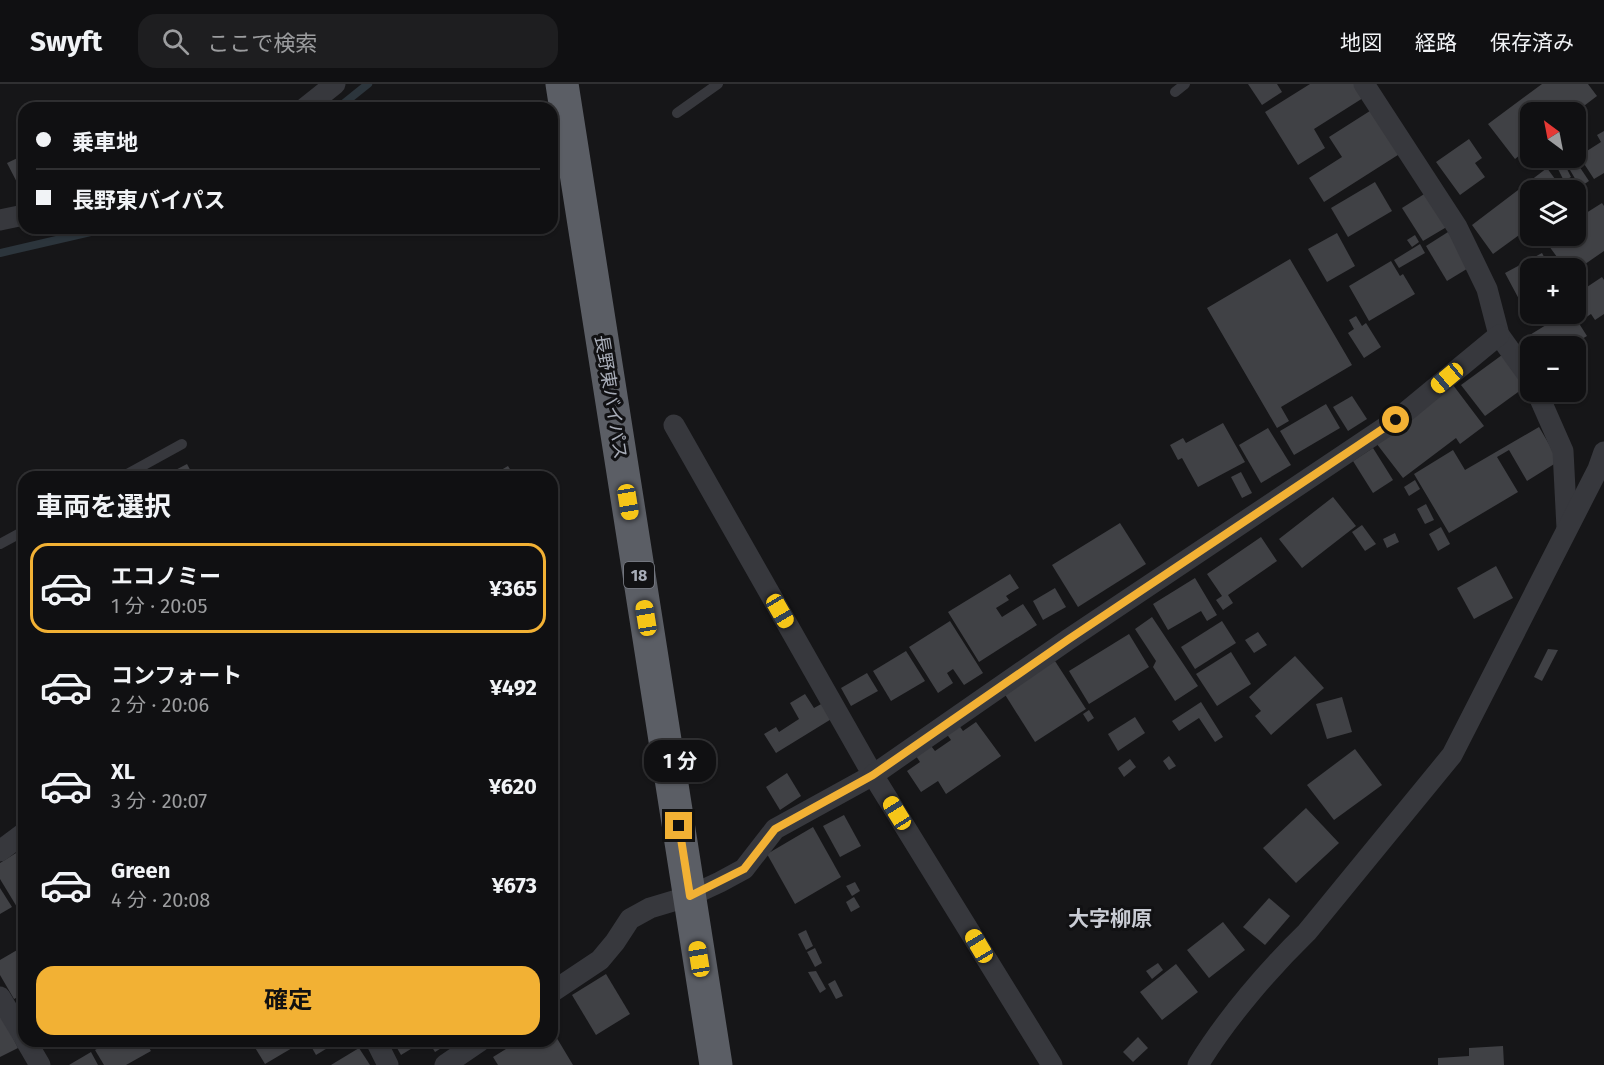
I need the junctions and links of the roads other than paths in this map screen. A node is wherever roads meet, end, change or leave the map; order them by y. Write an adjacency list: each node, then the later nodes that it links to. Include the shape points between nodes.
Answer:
1 (335, 84): 7 (street)
2 (562, 84): 24 (highway, 長野東バイパス / 18)
3 (718, 84): 8 (lane)
4 (1185, 84): 6 (lane)
5 (1365, 84): 11 (street, via 1457,227 1487,289)
6 (1175, 92)
7 (312, 102)
8 (677, 113)
9 (18, 216): 10 (street)
10 (0, 220)
11 (1499, 335): 12 (street); 21 (street, via 1396,420)
12 (1520, 364)
13 (1541, 402): 18 (street, via 1563,451)
14 (674, 425): 21 (street)
15 (182, 444): 17 (lane)
16 (1604, 452): 18 (street)
17 (133, 471)
18 (1567, 529): 36 (street, via 1452,755 1307,932 1254,990)
19 (18, 534): 20 (lane)
20 (0, 544)
21 (873, 775): 24 (street, via 775,829 744,869); 35 (street)
22 (18, 838): 23 (street)
23 (0, 851)
24 (690, 896): 25 (street, via 650,908 630,919 600,960); 34 (highway, 長野東バイパス / 18)
25 (558, 988)
26 (0, 997): 27 (street)
27 (18, 1027)
28 (30, 1047): 31 (street)
29 (379, 1047): 32 (street)
30 (471, 1047): 33 (street)
31 (40, 1065)
32 (388, 1065)
33 (445, 1065)
34 (716, 1065)
35 (1052, 1065)
36 (1198, 1065)

